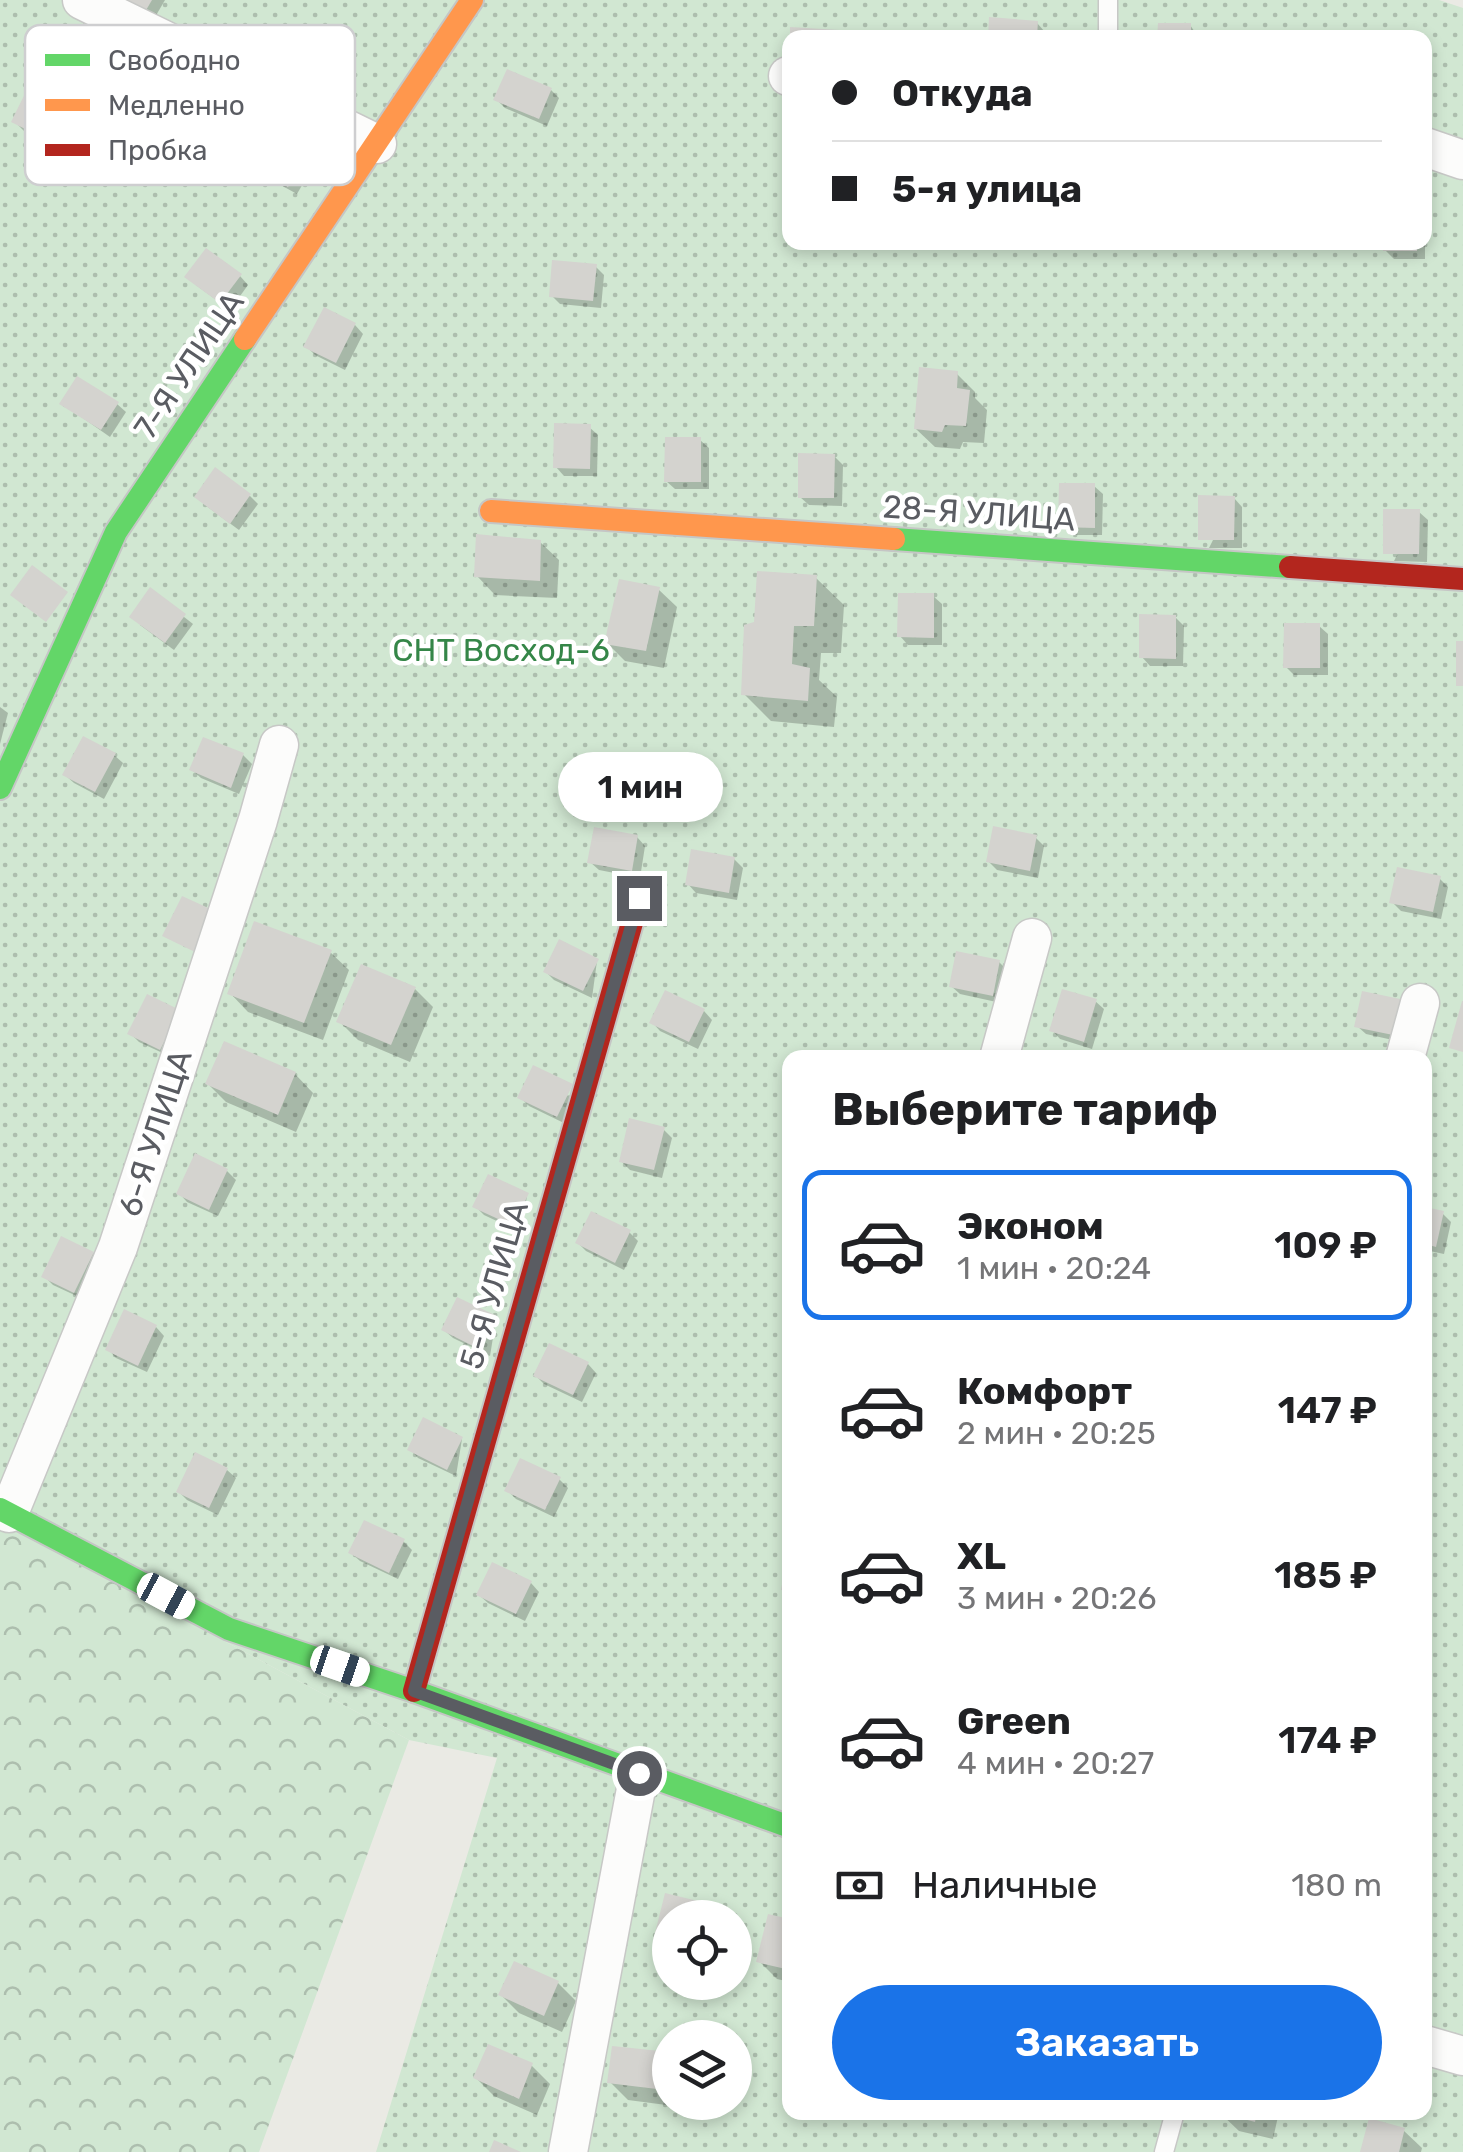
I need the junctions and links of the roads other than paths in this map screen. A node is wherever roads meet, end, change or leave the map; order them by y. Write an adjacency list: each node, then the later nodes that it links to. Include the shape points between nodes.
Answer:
1 (82, 0): 4 (street)
2 (472, 0): 7 (street, 7-Я УЛИЦА)
3 (1108, 0): 5 (lane)
4 (133, 25)
5 (1108, 30)
6 (355, 133): 7 (street)
7 (377, 144): 10 (street, 7-Я УЛИЦА)
8 (1432, 149): 9 (street)
9 (1463, 160)
10 (355, 177)
11 (349, 185): 15 (street, 7-Я УЛИЦА, via 116,532)
12 (491, 511): 13 (street, 28-Я УЛИЦА)
13 (1463, 579)
14 (279, 745): 21 (street, 6-Я УЛИЦА, via 118,1248)
15 (0, 788)
16 (639, 898): 22 (street, 5-Я УЛИЦА)
17 (1032, 938): 19 (street)
18 (1420, 1003): 20 (street)
19 (1001, 1050)
20 (1407, 1050)
21 (5, 1511): 22 (street, via 229,1629)
22 (414, 1691): 23 (street)
23 (639, 1773): 24 (street); 28 (street)
24 (782, 1821)
25 (1432, 2047): 26 (street)
26 (1463, 2056)
27 (1173, 2120): 29 (lane)
28 (568, 2152)
29 (1164, 2152)

